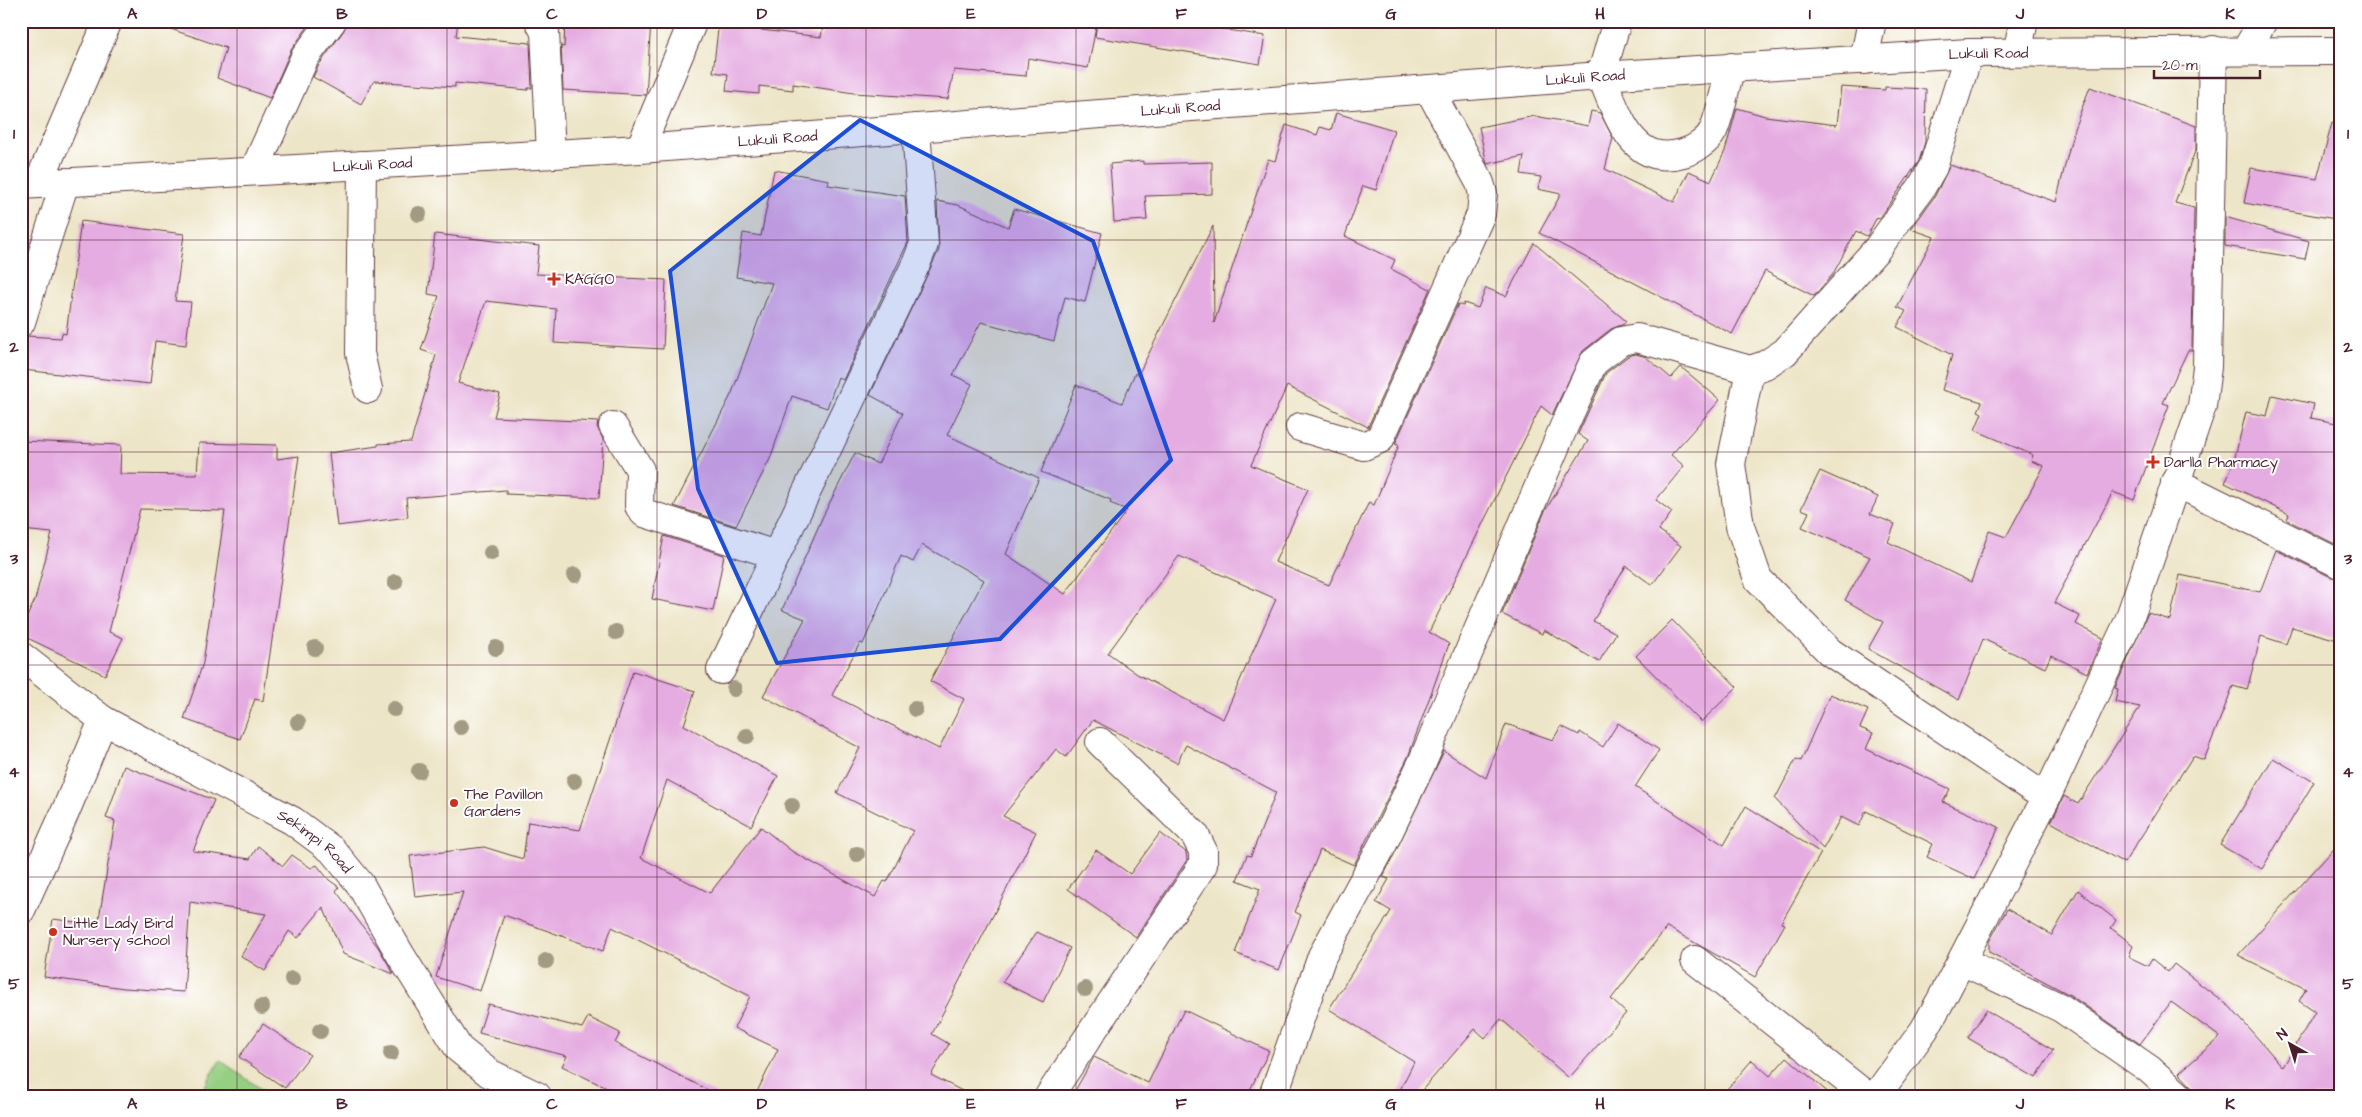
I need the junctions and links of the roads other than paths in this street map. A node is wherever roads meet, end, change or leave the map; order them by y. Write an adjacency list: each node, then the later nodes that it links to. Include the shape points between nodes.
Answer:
1 (108, 21): 24 (street)
2 (332, 21): 22 (street, via 305,57)
3 (539, 21): 20 (street, via 545,32)
4 (693, 21): 19 (street)
5 (1617, 21): 16 (street)
6 (1872, 21): 14 (street)
7 (2024, 21): 12 (street)
8 (2262, 21): 10 (street)
9 (2213, 50): 10 (street, Lukuli Road); 12 (street, Lukuli Road); 30 (street, via 2208,367 2202,406)
10 (2246, 50): 11 (street, Lukuli Road)
11 (2341, 51)
12 (2017, 52): 13 (street, Lukuli Road)
13 (1969, 53): 14 (street, Lukuli Road); 26 (street, via 1933,167 1922,188 1877,249 1785,352)
14 (1864, 60): 15 (street, Lukuli Road)
15 (1731, 68): 16 (street, Lukuli Road); 16 (street, via 1712,132 1696,149 1671,156 1641,149 1629,137)
16 (1601, 76): 17 (street, Lukuli Road)
17 (1429, 89): 18 (street, Lukuli Road); 29 (street, via 1480,183 1483,194 1481,214 1380,439 1364,446)
18 (916, 128): 19 (street, Lukuli Road); 31 (street, via 924,244)
19 (640, 149): 20 (street, Lukuli Road)
20 (551, 154): 21 (street, Lukuli Road)
21 (362, 165): 22 (street, Lukuli Road); 27 (street, via 360,353)
22 (254, 171): 23 (street, Lukuli Road)
23 (65, 182): 24 (street, Lukuli Road); 25 (street)
24 (30, 184)
25 (21, 322)
26 (1750, 370): 37 (street, via 1731,464 1740,526 1758,579 1830,652); 43 (street, via 1637,338 1621,341 1593,363 1422,763 1381,848 1322,956)
27 (368, 389)
28 (613, 426): 31 (street, via 640,470 639,506 644,513)
29 (1300, 427)
30 (2175, 482): 32 (street); 37 (street, via 2128,623)
31 (776, 555): 34 (street)
32 (2338, 563)
33 (21, 656): 35 (street, Sekimpi Road)
34 (721, 670)
35 (103, 720): 38 (street); 41 (street, Sekimpi Road, via 293,821 332,850 360,884 459,1049 489,1073)
36 (1100, 742): 42 (street, via 1195,834 1203,851 1203,865)
37 (2046, 798): 40 (street)
38 (21, 910)
39 (1695, 960): 44 (street)
40 (1962, 961): 45 (street, via 1924,1030); 46 (street, via 2061,1008 2149,1069)
41 (537, 1096)
42 (1049, 1096)
43 (1273, 1096)
44 (1867, 1096)
45 (1876, 1096)
46 (2180, 1096)

